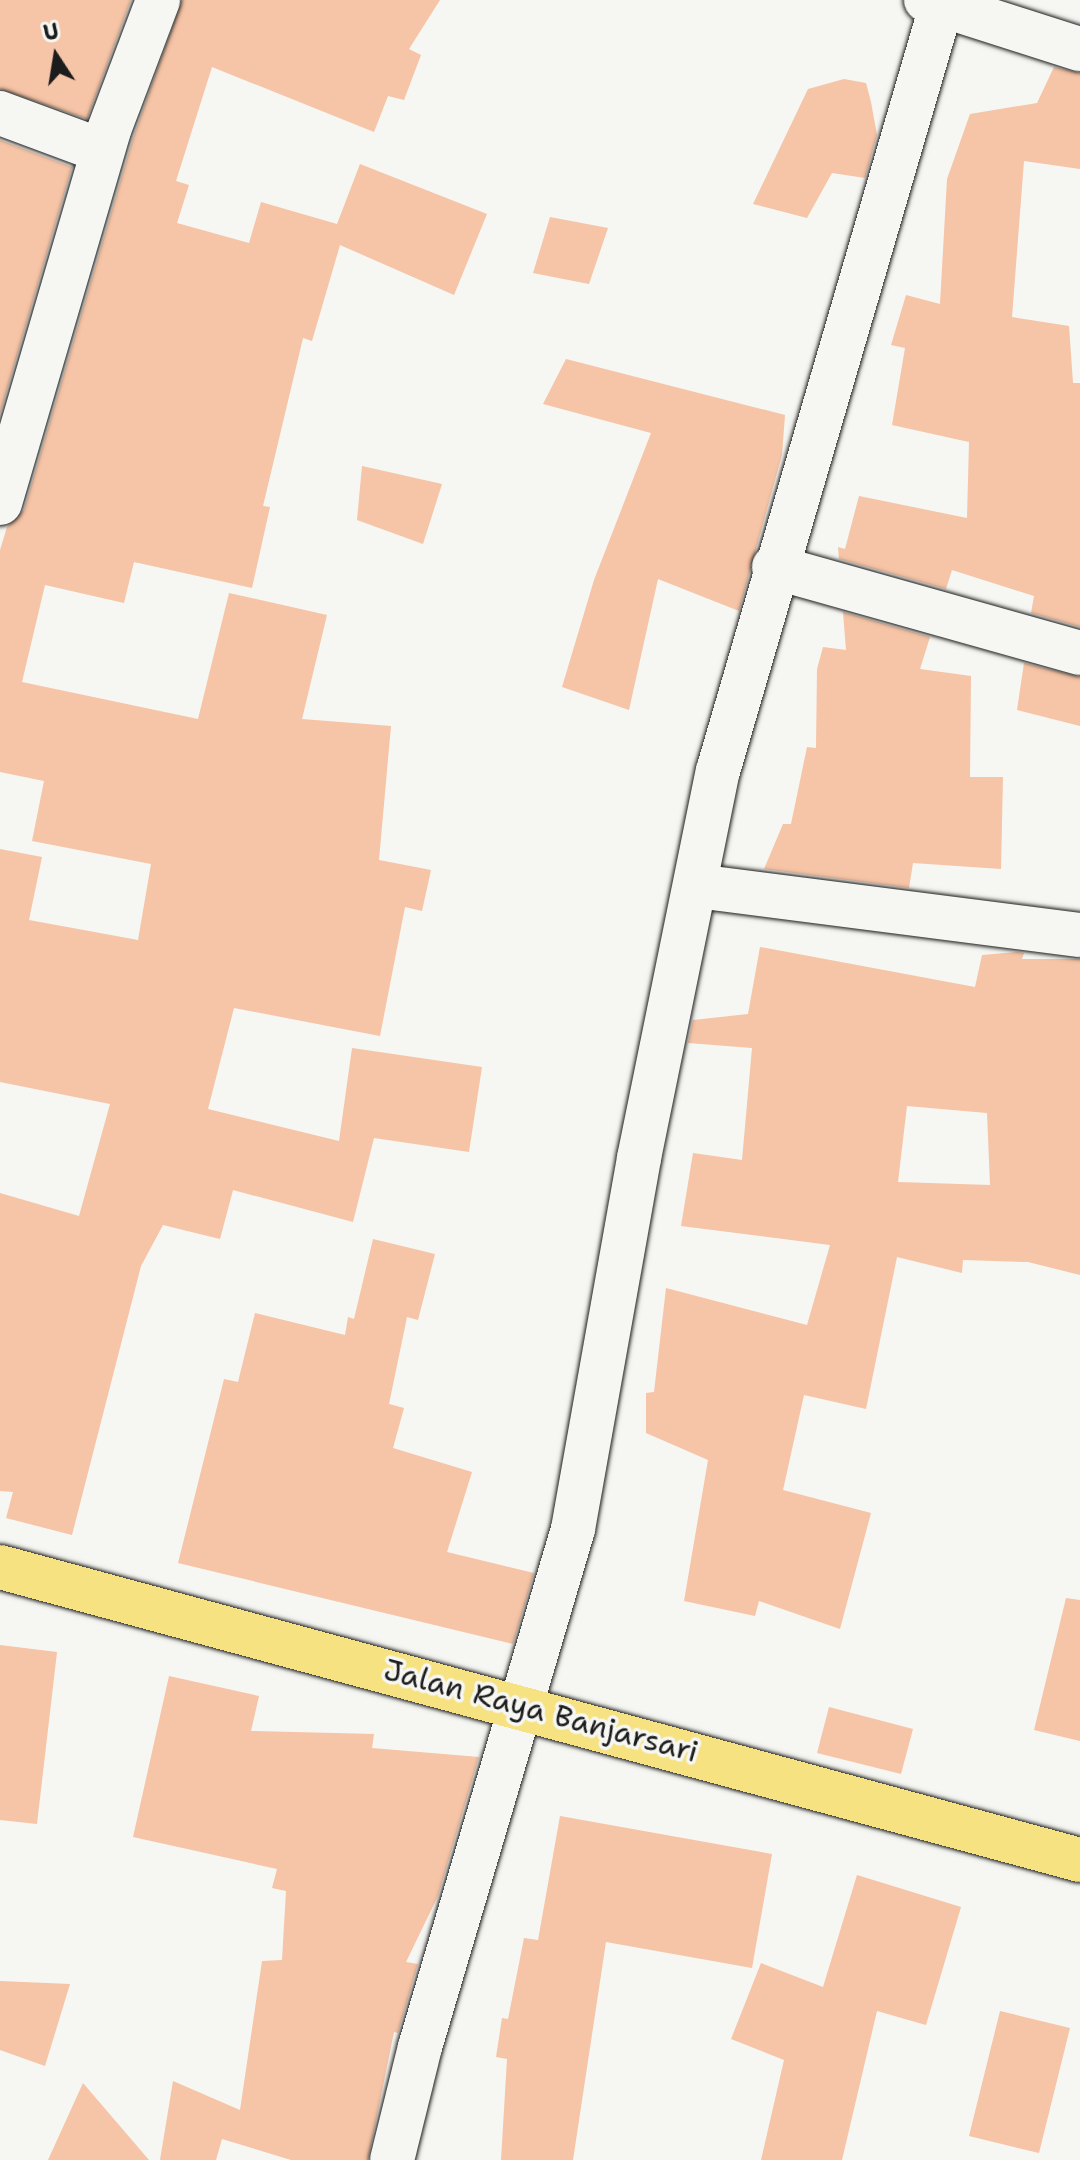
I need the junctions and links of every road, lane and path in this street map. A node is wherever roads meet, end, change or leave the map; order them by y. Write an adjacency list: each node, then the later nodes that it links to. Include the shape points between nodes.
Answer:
1 (158, 0): 5 (street)
2 (937, 3): 3 (street); 7 (street)
3 (1080, 49)
4 (0, 113): 5 (street)
5 (102, 151): 6 (street)
6 (0, 503)
7 (774, 567): 8 (street); 9 (street, via 718,771)
8 (1080, 653)
9 (697, 886): 10 (street); 12 (street, via 639,1158 573,1529)
10 (1080, 935)
11 (0, 1567): 12 (highway, Jalan Raya Banjarsari)
12 (524, 1705): 13 (highway, Jalan Raya Banjarsari); 14 (street, via 420,2047)
13 (1080, 1860)
14 (392, 2160)

